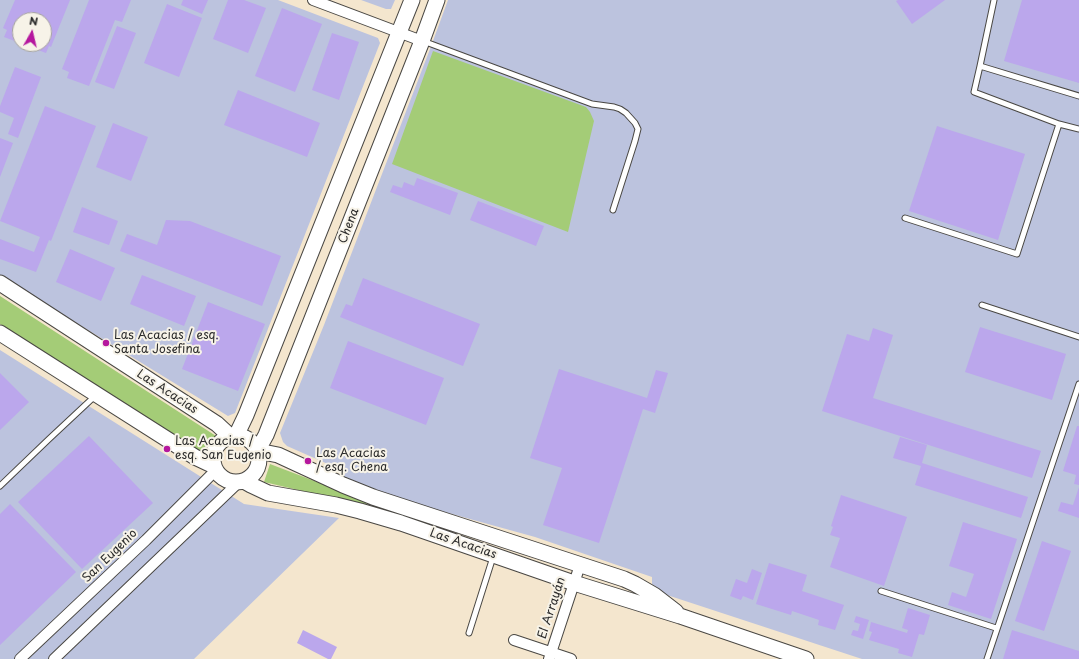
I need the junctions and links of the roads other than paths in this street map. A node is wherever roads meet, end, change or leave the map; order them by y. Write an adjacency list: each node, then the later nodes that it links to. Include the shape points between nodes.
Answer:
1 (313, 0): 5 (street)
2 (412, 0): 5 (main road, Chena)
3 (437, 0): 6 (main road, Chena)
4 (994, 0): 7 (lane)
5 (399, 33): 6 (street); 19 (main road, Chena, via 246,416)
6 (422, 41): 11 (lane, via 592,104 620,109 631,117 638,129); 20 (main road, Chena, via 266,435)
7 (980, 66): 8 (lane); 9 (lane, via 974,92)
8 (1079, 96)
9 (1059, 124): 10 (lane); 12 (lane, via 1017,254)
10 (1079, 129)
11 (613, 210)
12 (905, 218)
13 (0, 283): 19 (main road, Las Acacias)
14 (982, 305): 16 (lane)
15 (0, 333): 18 (main road)
16 (1079, 337)
17 (1079, 384): 29 (lane)
18 (97, 394): 21 (main road); 23 (lane)
19 (233, 436): 20 (main road, via 246,438); 21 (main road, via 221,442 215,450)
20 (257, 450): 22 (main road, via 257,469); 25 (main road, Las Acacias, via 278,456 373,496)
21 (215, 468): 22 (main road, via 226,480); 34 (street, San Eugenio, via 146,540)
22 (242, 481): 24 (main road, Las Acacias, via 268,492 374,515); 35 (street)
23 (0, 486)
24 (494, 555): 26 (main road, Las Acacias); 30 (lane)
25 (580, 565): 26 (street, El Arrayán); 28 (main road, Las Acacias, via 635,584)
26 (574, 583): 28 (main road, Las Acacias); 32 (street, El Arrayán)
27 (881, 591): 29 (lane)
28 (680, 616): 33 (main road, Las Acacias)
29 (996, 628): 37 (lane)
30 (469, 634)
31 (514, 640): 32 (street)
32 (550, 656): 36 (street)
33 (797, 658)
34 (20, 659)
35 (54, 659)
36 (570, 659)
37 (987, 659)

